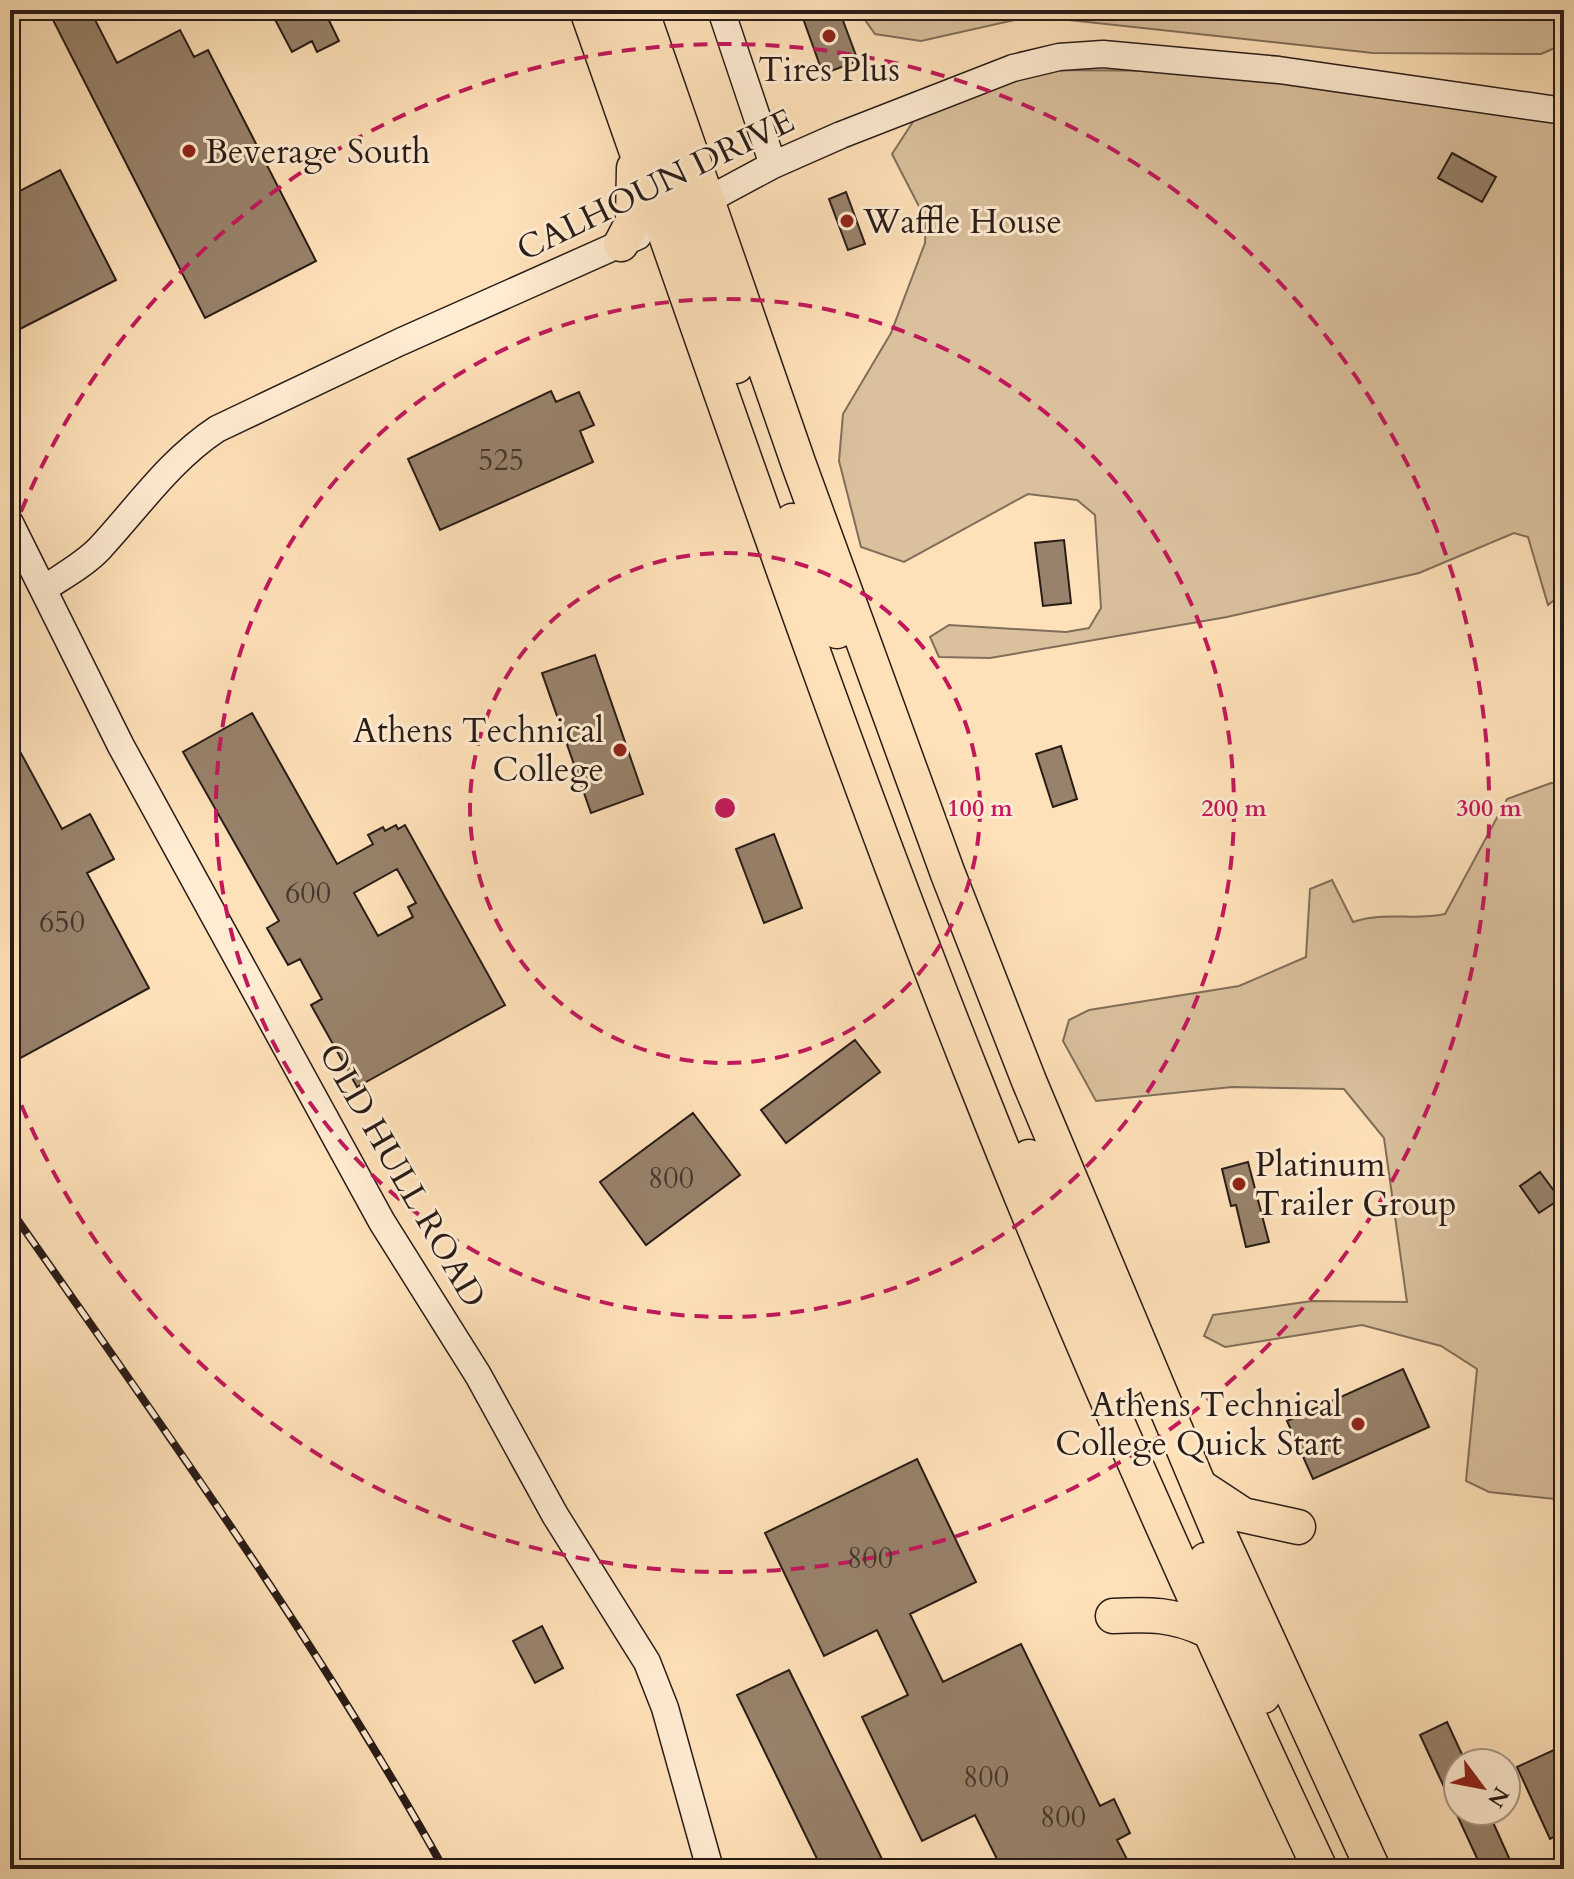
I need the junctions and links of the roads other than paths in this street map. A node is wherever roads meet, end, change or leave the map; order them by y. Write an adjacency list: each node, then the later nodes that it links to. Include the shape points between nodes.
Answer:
1 (587, 10): 6 (highway)
2 (616, 10): 8 (highway)
3 (641, 10): 8 (highway)
4 (721, 10): 7 (street)
5 (1564, 111): 7 (street, CALHOUN DRIVE, via 1279,70 1103,54 1013,68)
6 (633, 140): 8 (highway); 9 (highway, via 633,221)
7 (773, 165): 8 (street, CALHOUN DRIVE)
8 (685, 212): 9 (street, CALHOUN DRIVE); 12 (highway, via 757,496); 13 (highway, via 902,747 1061,1162)
9 (621, 244): 11 (street, CALHOUN DRIVE, via 217,429 138,501 98,551)
10 (10, 523): 11 (street, OLD HULL ROAD)
11 (45, 588): 17 (street, OLD HULL ROAD, via 121,746 382,1222 647,1662)
12 (954, 1026): 16 (highway); 19 (highway, via 985,1063 1059,1218 1272,1718)
13 (1199, 1486): 14 (highway, via 1243,1515); 20 (highway)
14 (1298, 1527)
15 (1113, 1616): 16 (highway, via 1162,1613)
16 (1207, 1630): 18 (highway)
17 (710, 1869)
18 (1320, 1869)
19 (1354, 1869)
20 (1373, 1869)

